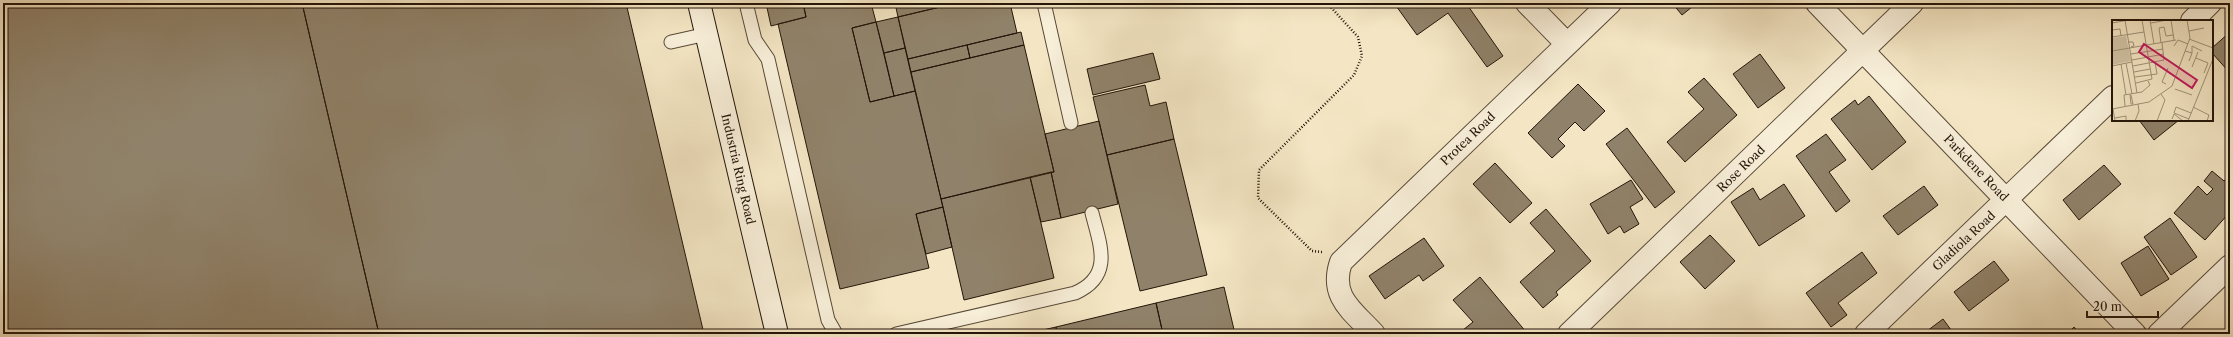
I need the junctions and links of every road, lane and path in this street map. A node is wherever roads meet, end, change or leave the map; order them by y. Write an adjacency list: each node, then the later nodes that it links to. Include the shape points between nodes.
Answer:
1 (699, 3): 11 (street, Industria Ring Road)
2 (746, 3): 22 (lane, via 755,40 768,59 828,320)
3 (1044, 3): 16 (lane)
4 (1327, 3): 19 (path, via 1358,37 1362,56 1354,75 1259,170 1258,198 1312,251)
5 (1527, 3): 13 (street)
6 (1610, 3): 13 (street, Protea Road)
7 (1817, 3): 14 (street, Parkdene Road)
8 (1912, 3): 14 (street, Rose Road)
9 (2210, 3): 10 (street)
10 (2193, 20)
11 (707, 34): 12 (lane); 21 (street, Industria Ring Road)
12 (671, 42)
13 (1567, 44): 19 (street, Protea Road)
14 (1863, 51): 17 (street, Parkdene Road); 25 (street, Rose Road)
15 (2112, 98): 17 (street, Gladiola Road)
16 (1071, 123)
17 (2007, 200): 26 (street, Gladiola Road); 27 (street, Parkdene Road)
18 (1092, 213): 23 (lane, via 1102,261 1097,277 1085,289)
19 (1347, 254): 24 (street, Protea Road, via 1341,262 1336,281 1344,302)
20 (2230, 266): 28 (street)
21 (777, 334)
22 (836, 334)
23 (896, 334)
24 (1374, 334)
25 (1569, 334)
26 (1866, 334)
27 (2135, 334)
28 (2159, 334)

